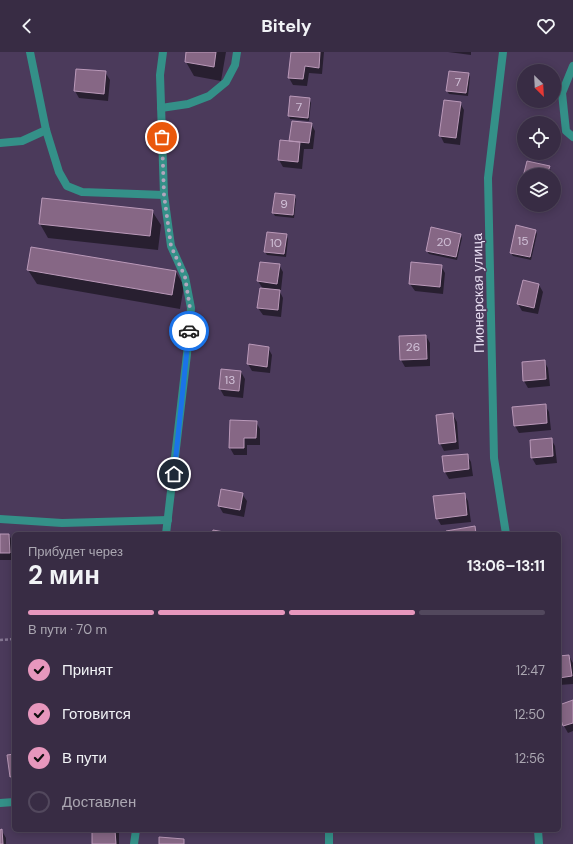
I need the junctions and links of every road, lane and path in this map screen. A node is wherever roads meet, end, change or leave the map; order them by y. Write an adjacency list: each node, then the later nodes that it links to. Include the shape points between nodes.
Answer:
1 (30, 52): 7 (street)
2 (163, 52): 6 (street, via 160,75)
3 (236, 52): 6 (street, via 235,65 226,82 209,96 188,104)
4 (503, 52): 14 (street, Пионерская улица, via 488,178 494,458)
5 (573, 66): 8 (street, via 562,94 566,131)
6 (161, 108): 10 (street)
7 (46, 130): 9 (street, via 22,141); 10 (street, via 59,172 67,186 82,192)
8 (573, 137)
9 (0, 142)
10 (164, 195): 12 (street, via 171,246 185,277 190,308)
11 (0, 519): 12 (street, via 62,523)
12 (168, 520): 13 (street)
13 (166, 532)
14 (506, 532)
15 (12, 639): 16 (path)
16 (0, 640)
17 (12, 802): 18 (street)
18 (0, 803)
19 (136, 832): 22 (street)
20 (329, 832): 23 (street)
21 (538, 832): 24 (street)
22 (134, 844)
23 (328, 844)
24 (540, 844)

